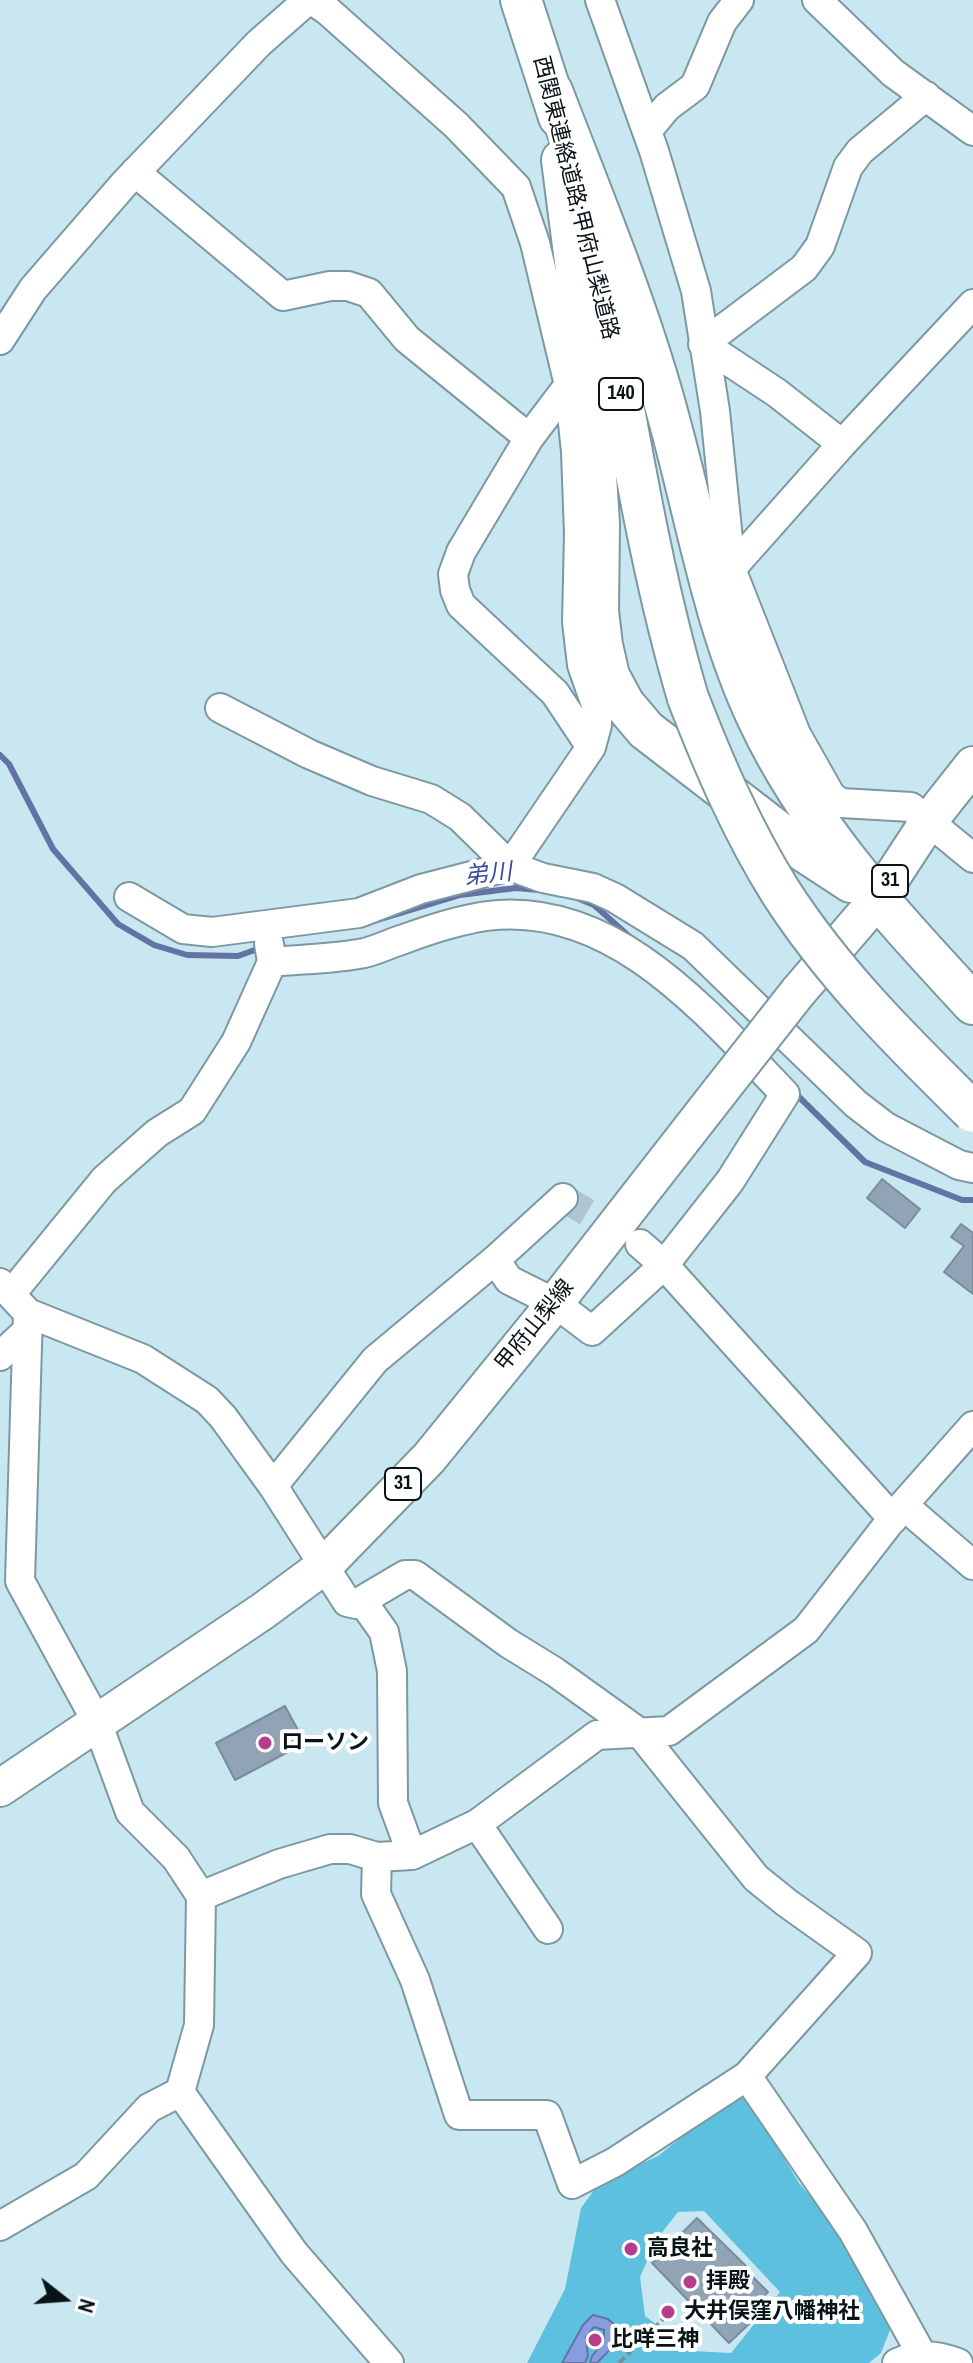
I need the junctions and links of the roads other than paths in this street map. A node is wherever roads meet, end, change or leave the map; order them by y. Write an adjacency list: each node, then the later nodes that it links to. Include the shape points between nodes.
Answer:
1 (310, 0): 10 (street, via 259,43); 14 (street, via 456,125 516,187)
2 (521, 0): 6 (highway, 西関東連絡道路;甲府山梨道路 / 140)
3 (600, 0): 8 (street)
4 (739, 0): 8 (street, via 722,22 695,86)
5 (817, 0): 7 (street, via 893,73)
6 (552, 91): 25 (highway, via 645,335 734,660 757,719 819,822); 25 (highway, via 590,378 598,611 609,676 646,730 802,850); 29 (highway, 西関東連絡道路;甲府山梨道路 / 140, bridge, via 599,275 669,633 715,767 746,831 817,944)
7 (926, 96): 9 (street); 13 (street, via 848,167 820,246 804,268)
8 (647, 131): 13 (street, via 696,291)
9 (973, 131)
10 (135, 172): 12 (street, via 33,289); 15 (street, via 283,296 330,286 369,293 407,339)
11 (973, 304): 16 (street)
12 (0, 340)
13 (703, 344): 16 (street); 17 (street)
14 (569, 385): 15 (street); 19 (street, via 579,534 577,622 582,665 597,708)
15 (529, 438): 19 (street, via 461,552 453,574 455,590 461,605 555,693)
16 (842, 444): 17 (street)
17 (731, 569): 21 (street, via 796,734 831,796 841,803 911,807)
18 (220, 708): 23 (street, via 309,754 431,799 460,817)
19 (591, 747): 23 (street)
20 (973, 765): 21 (main road, 甲府山梨線 / 31)
21 (928, 822): 22 (street); 25 (main road, 甲府山梨線 / 31)
22 (973, 858)
23 (510, 866): 26 (street, via 421,889 359,913); 30 (street, via 593,888 693,946 856,1104 886,1127)
24 (129, 897): 26 (street, via 183,929 212,932)
25 (877, 900): 28 (highway); 35 (main road, 甲府山梨線 / 31, bridge, via 798,992)
26 (266, 925): 27 (street)
27 (272, 962): 34 (street, via 365,953 461,922 527,915 595,932 678,987 785,1094 730,1181); 36 (street, via 236,1042 192,1111 157,1133 104,1180)
28 (973, 1004)
29 (973, 1112)
30 (973, 1168)
31 (563, 1198): 33 (street)
32 (640, 1244): 34 (street)
33 (495, 1260): 35 (street, via 509,1280); 39 (street, via 375,1360)
34 (664, 1265): 35 (street, via 592,1331); 40 (street)
35 (555, 1303): 43 (main road, 甲府山梨線 / 31, via 429,1458)
36 (17, 1305): 37 (street); 39 (street, via 143,1359 207,1400); 44 (street)
37 (0, 1356)
38 (973, 1426): 40 (street)
39 (273, 1486): 43 (street)
40 (898, 1512): 42 (street); 47 (street, via 806,1630 669,1731)
41 (0, 1548): 44 (street)
42 (973, 1565)
43 (324, 1566): 45 (street, via 347,1602); 46 (main road, 甲府山梨線 / 31)
44 (20, 1581): 46 (street)
45 (362, 1601): 47 (street, via 405,1575 415,1575); 50 (street, via 384,1632 392,1671 393,1803)
46 (97, 1722): 48 (main road, 甲府山梨線 / 31); 52 (street, via 130,1812 176,1858)
47 (640, 1733): 49 (street, via 597,1735); 54 (street, via 756,1878 857,1953)
48 (0, 1788)
49 (477, 1824): 50 (street); 53 (street)
50 (412, 1855): 51 (street)
51 (377, 1857): 52 (street, via 330,1849); 54 (street, via 376,1894 415,1980 459,2115 547,2115 572,2184)
52 (201, 1896): 55 (street, via 199,2025)
53 (548, 1929)
54 (747, 2076): 57 (street, via 853,2231)
55 (180, 2092): 56 (street, via 149,2108 86,2176); 58 (street, via 294,2253)
56 (0, 2226)
57 (910, 2359): 59 (street, via 940,2356)
58 (389, 2363)
59 (958, 2363)

